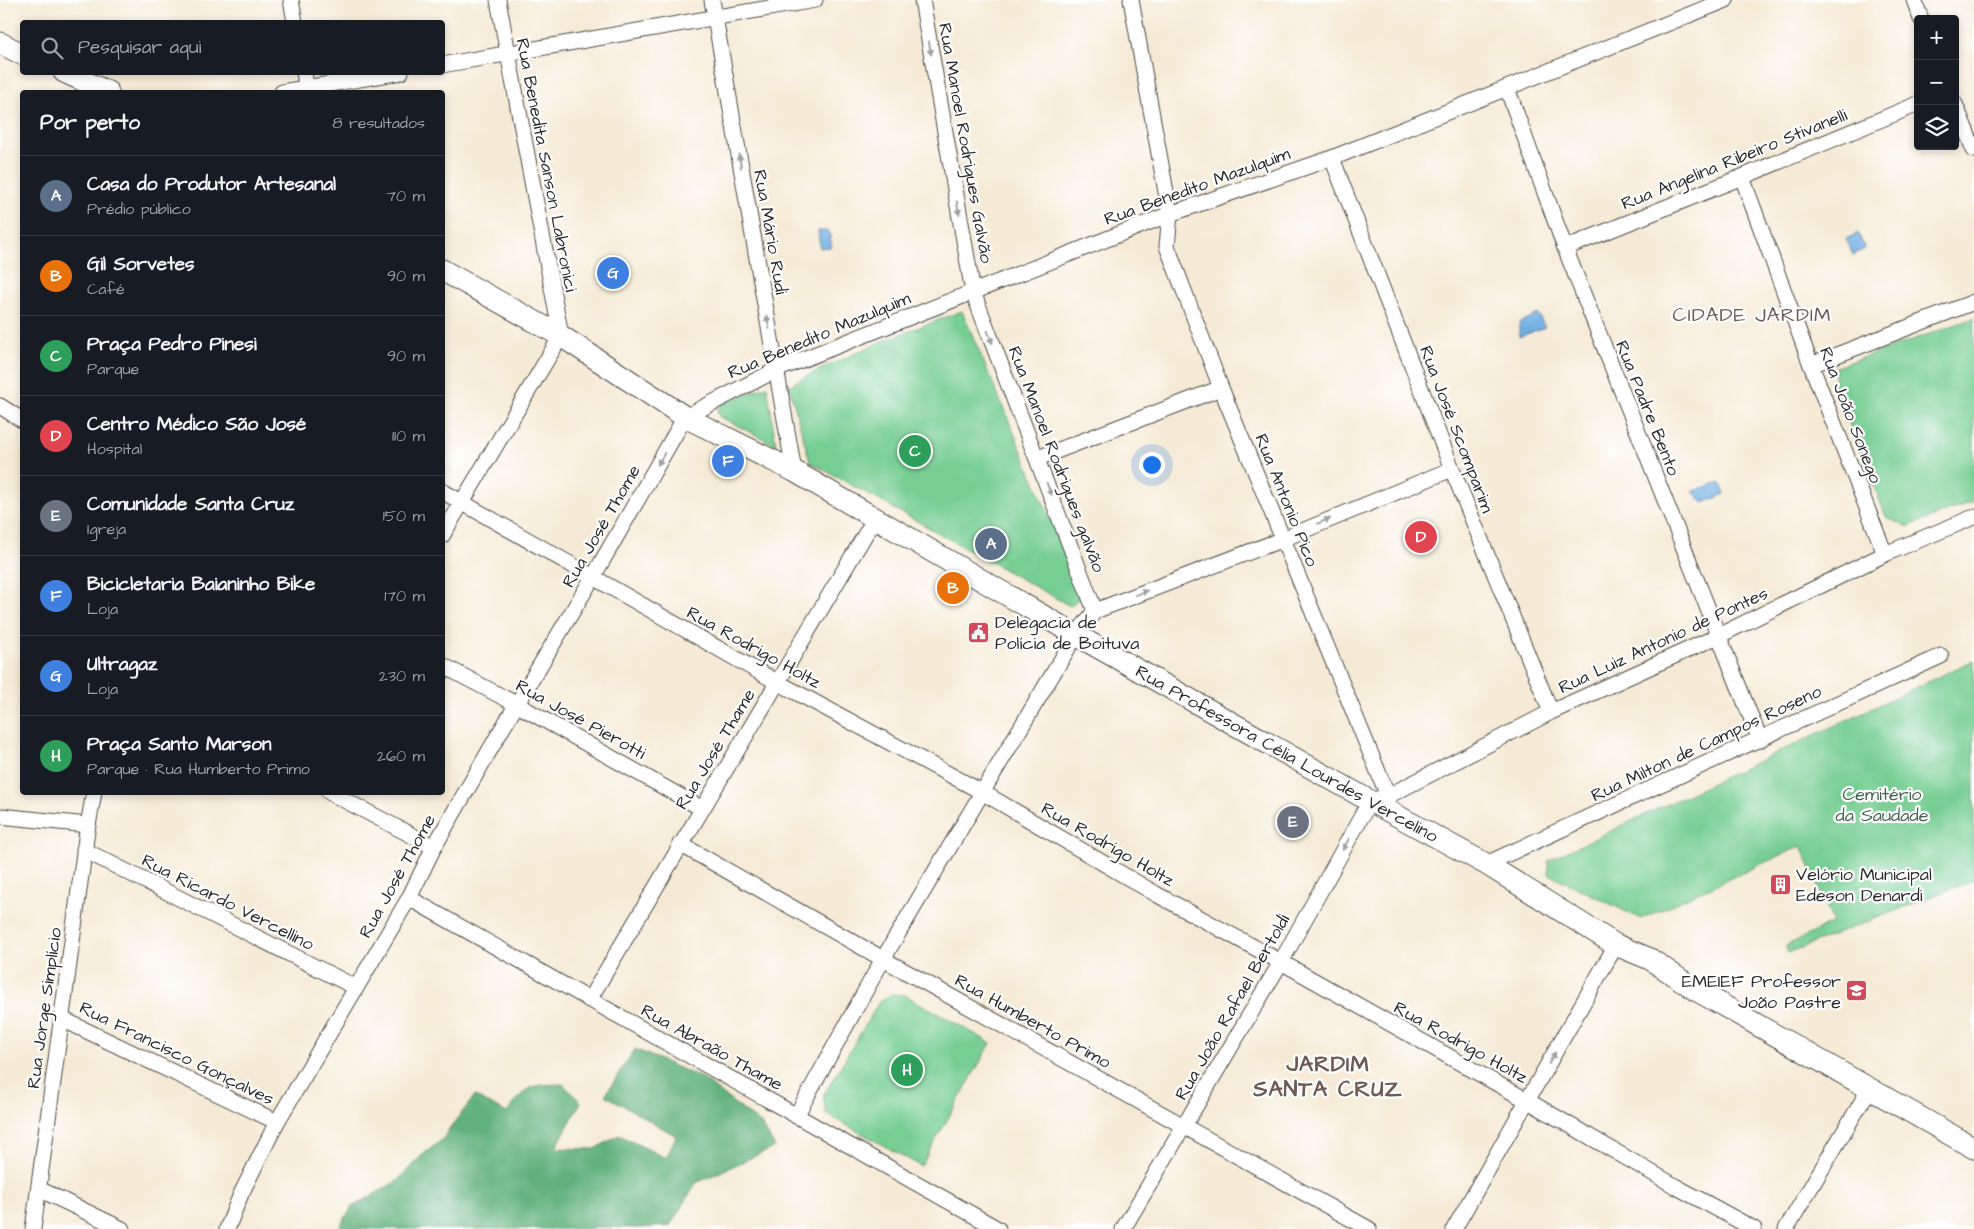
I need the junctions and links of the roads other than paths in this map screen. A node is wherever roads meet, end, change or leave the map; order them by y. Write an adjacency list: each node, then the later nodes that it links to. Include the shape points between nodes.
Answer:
1 (291, 0): 11 (street)
2 (498, 0): 14 (street, Rua Benedita Sanson Labronici)
3 (712, 0): 10 (street, Rua Mário Rudi)
4 (815, 0): 10 (street)
5 (922, 0): 31 (street, Rua Manoel Rodrigues Galvão, one-way to 31)
6 (1131, 0): 28 (street, Rua Antonio Pico)
7 (1726, 0): 19 (street, Rua Benedito Mazulquim)
8 (1914, 0): 9 (street)
9 (1920, 15)
10 (715, 18): 14 (street); 35 (street, Rua Mário Rudi, one-way to 10)
11 (295, 20)
12 (0, 43): 13 (main road)
13 (20, 53)
14 (507, 53): 15 (street); 33 (street, Rua Benedita Sanson Labronici)
15 (445, 64)
16 (71, 75): 20 (main road)
17 (304, 75): 21 (street)
18 (386, 75): 22 (street)
19 (1507, 88): 26 (street, Rua Benedito Mazulquim); 29 (street, Rua Padre Bento)
20 (104, 90)
21 (307, 90)
22 (312, 90)
23 (1916, 105): 27 (street, Rua Angelina Ribeiro Stivanelli)
24 (1955, 105): 25 (street)
25 (1974, 150)
26 (1332, 158): 28 (street, Rua Benedito Mazulquim); 41 (street, Rua José Scomparim)
27 (1742, 177): 29 (street, Rua Angelina Ribeiro Stivanelli); 34 (street, Rua João Sonego)
28 (1170, 214): 31 (street, Rua Benedito Mazulquim); 36 (street, Rua Antonio Pico, via 1167,246)
29 (1565, 248): 53 (street, Rua Padre Bento)
30 (445, 272): 33 (main road, Rua Professora Célia Lourdes Vercelino)
31 (973, 292): 35 (street, Rua Benedito Mazulquim); 40 (street, Rua Manoel Rodrigues galvão, one-way to 40)
32 (1974, 302): 34 (street)
33 (560, 336): 38 (main road, Rua Professora Célia Lourdes Vercelino); 44 (street)
34 (1811, 364): 49 (street, Rua João Sonego)
35 (776, 370): 38 (street, Rua Benedito Mazulquim); 42 (street, Rua Mário Rudi)
36 (1221, 388): 40 (street); 48 (street, Rua Antonio Pico)
37 (0, 406): 39 (street)
38 (685, 417): 42 (main road, Rua Professora Célia Lourdes Vercelino); 50 (street, Rua José Thome, one-way to 50)
39 (20, 419)
40 (1038, 458): 51 (street, Rua Manoel Rodrigues galvão, one-way to 51)
41 (1452, 469): 48 (street, one-way to 41); 58 (street, Rua José Scomparim)
42 (794, 471): 46 (main road, Rua Professora Célia Lourdes Vercelino)
43 (445, 493): 44 (street, Rua Rodrigo Holtz)
44 (462, 503): 47 (street); 50 (street, Rua Rodrigo Holtz)
45 (1974, 517): 49 (street, Rua Luiz Antonio de Pontes)
46 (875, 518): 52 (main road, Rua Professora Célia Lourdes Vercelino); 56 (street, Rua José Thame)
47 (445, 531)
48 (1282, 538): 51 (street, one-way to 48); 63 (street, Rua Antonio Pico)
49 (1886, 554): 53 (street, Rua Luiz Antonio de Pontes)
50 (593, 577): 56 (street, Rua Rodrigo Holtz); 57 (street, Rua José Thome)
51 (1095, 611): 52 (street)
52 (1076, 635): 60 (street); 63 (main road, Rua Professora Célia Lourdes Vercelino)
53 (1718, 636): 58 (street, Rua Luiz Antonio de Pontes); 59 (street, Rua Padre Bento)
54 (1941, 656): 59 (street, Rua Milton de Campos Roseno)
55 (445, 667): 57 (street, Rua José Pierotti)
56 (777, 682): 60 (street, Rua Rodrigo Holtz); 64 (street, Rua José Thame)
57 (516, 704): 64 (street, Rua José Pierotti); 68 (street, Rua José Thome)
58 (1551, 712): 63 (street, Rua Luiz Antonio de Pontes)
59 (1760, 740): 70 (street, Rua Milton de Campos Roseno)
60 (982, 792): 73 (street); 74 (street, Rua Rodrigo Holtz, via 1156,894)
61 (93, 795): 66 (street, Rua Jorge Simplício)
62 (335, 795): 68 (street)
63 (1379, 798): 70 (main road, Rua Professora Célia Lourdes Vercelino); 74 (street, Rua João Rafael Bertoldi, one-way to 74)
64 (701, 808): 67 (street, Rua José Thame)
65 (0, 816): 66 (street)
66 (88, 825): 69 (street, Rua Jorge Simplício)
67 (680, 844): 73 (street, Rua Humberto Primo); 76 (street, Rua José Thame)
68 (434, 847): 71 (street, Rua José Thome)
69 (84, 850): 75 (street, Rua Ricardo Vercellino); 77 (street, Rua Jorge Simplício)
70 (1486, 864): 72 (main road, Rua Professora Célia Lourdes Vercelino)
71 (409, 898): 75 (street, Rua José Thome); 76 (street, Rua Abraão Thame)
72 (1616, 945): 78 (main road, Rua Professora Célia Lourdes Vercelino, via 1650,959 1696,990); 79 (street, one-way to 72)
73 (883, 960): 80 (street); 82 (street, Rua Humberto Primo)
74 (1281, 962): 79 (street, Rua Rodrigo Holtz); 82 (street, Rua João Rafael Bertoldi)
75 (355, 987): 81 (street, Rua José Thome)
76 (589, 1000): 80 (street, Rua Abraão Thame)
77 (62, 1019): 81 (street, Rua Francisco Gonçalves); 84 (street, Rua Jorge Simplício)
78 (1870, 1088): 83 (main road, Rua Professora Célia Lourdes Vercelino); 93 (street)
79 (1528, 1100): 91 (street); 92 (street, Rua Rodrigo Holtz)
80 (796, 1116): 88 (street, Rua Abraão Thame)
81 (276, 1122): 87 (street, Rua José Thome)
82 (1185, 1126): 89 (street, Rua João Rafael Bertoldi); 90 (street, Rua Humberto Primo)
83 (1974, 1148)
84 (39, 1189): 85 (street, Rua Jorge Simplício); 86 (street)
85 (33, 1229)
86 (122, 1229)
87 (227, 1229)
88 (998, 1229)
89 (1123, 1229)
90 (1369, 1229)
91 (1454, 1229)
92 (1754, 1229)
93 (1786, 1229)

